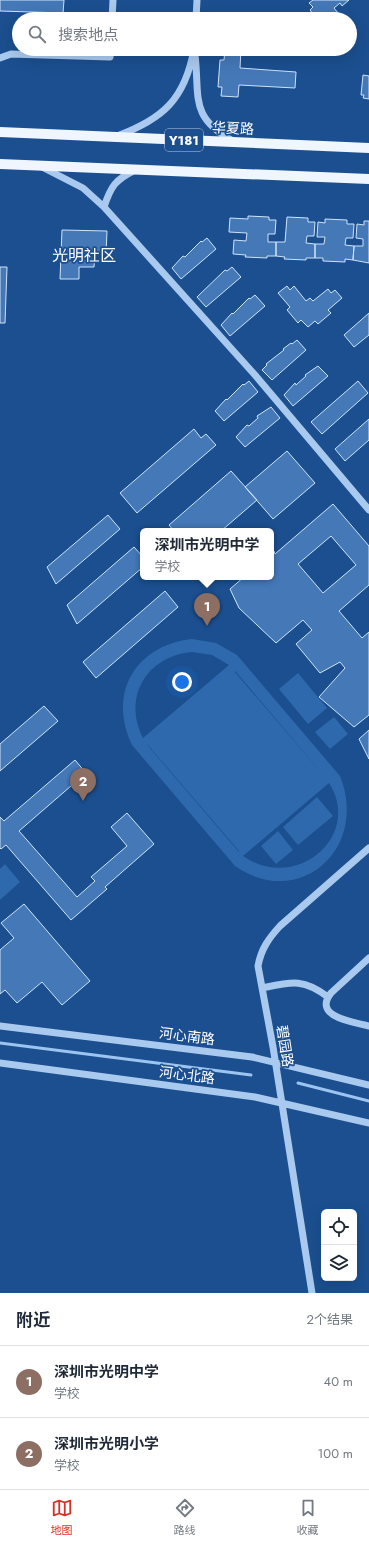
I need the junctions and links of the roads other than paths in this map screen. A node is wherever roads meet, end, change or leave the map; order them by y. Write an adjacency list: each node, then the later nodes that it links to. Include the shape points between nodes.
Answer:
1 (113, 0): 3 (street)
2 (197, 0): 4 (street)
3 (112, 12)
4 (196, 12)
5 (12, 54): 10 (street)
6 (77, 56): 7 (street)
7 (110, 56)
8 (193, 56): 12 (street, via 181,88 163,112 140,127)
9 (194, 56): 13 (street, via 198,105 202,114 215,130)
10 (0, 58)
11 (0, 132): 12 (main road, 华夏路 / Y181)
12 (113, 137): 13 (main road, 华夏路 / Y181)
13 (236, 142): 14 (main road, 华夏路 / Y181)
14 (369, 148)
15 (0, 164): 16 (main road, Y181)
16 (38, 166): 17 (main road, Y181); 19 (street, via 83,188)
17 (136, 170): 18 (main road, Y181); 19 (street, via 119,178 110,190)
18 (369, 178)
19 (104, 207): 20 (street, via 256,375)
20 (369, 510)
21 (369, 848): 23 (street, 碧园路, via 280,926 268,940 260,954 258,966)
22 (369, 958): 24 (street)
23 (262, 988): 24 (street, via 298,982 316,988); 27 (street, 碧园路)
24 (328, 997): 26 (street, via 326,1005 329,1013)
25 (0, 1026): 27 (street, 河心南路)
26 (369, 1026)
27 (275, 1062): 29 (street, 河心南路); 30 (street, 碧园路)
28 (0, 1063): 30 (street, 河心北路)
29 (369, 1085)
30 (281, 1102): 31 (street, 河心北路); 32 (street, 碧园路)
31 (369, 1123)
32 (312, 1293)

